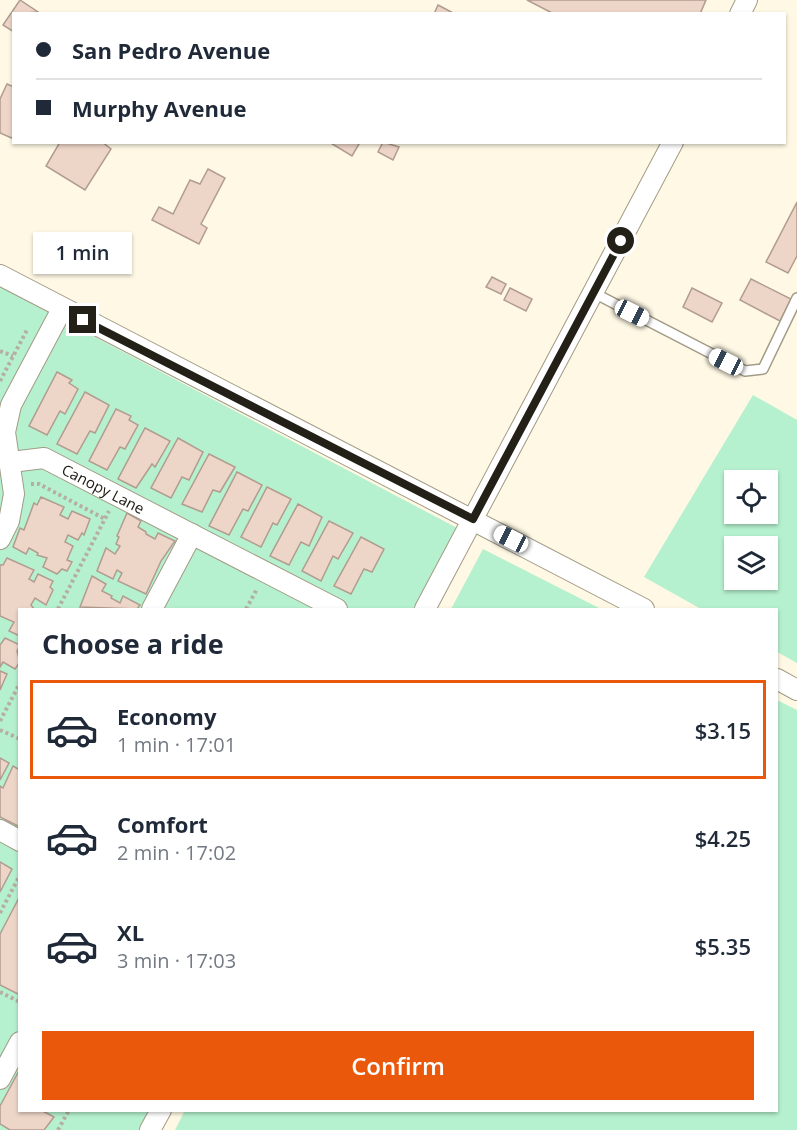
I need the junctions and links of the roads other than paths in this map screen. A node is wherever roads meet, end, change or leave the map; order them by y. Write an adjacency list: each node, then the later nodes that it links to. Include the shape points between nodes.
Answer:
1 (671, 144): 3 (street)
2 (0, 275): 5 (street)
3 (594, 293): 4 (lane, via 745,371 763,369); 7 (street)
4 (797, 298)
5 (62, 309): 6 (street, via 11,405 5,432); 7 (street)
6 (11, 462): 8 (street, Canopy Lane, via 44,458); 9 (street, via 14,484 9,521)
7 (473, 519): 12 (street); 13 (street)
8 (192, 534): 10 (street); 11 (street, Canopy Lane)
9 (0, 539)
10 (153, 608)
11 (335, 608)
12 (426, 608)
13 (642, 608)
14 (778, 680): 15 (street)
15 (797, 690)
16 (0, 830): 17 (street)
17 (18, 840)
18 (18, 1046): 19 (street)
19 (0, 1079)
20 (160, 1112): 21 (street)
21 (150, 1130)

